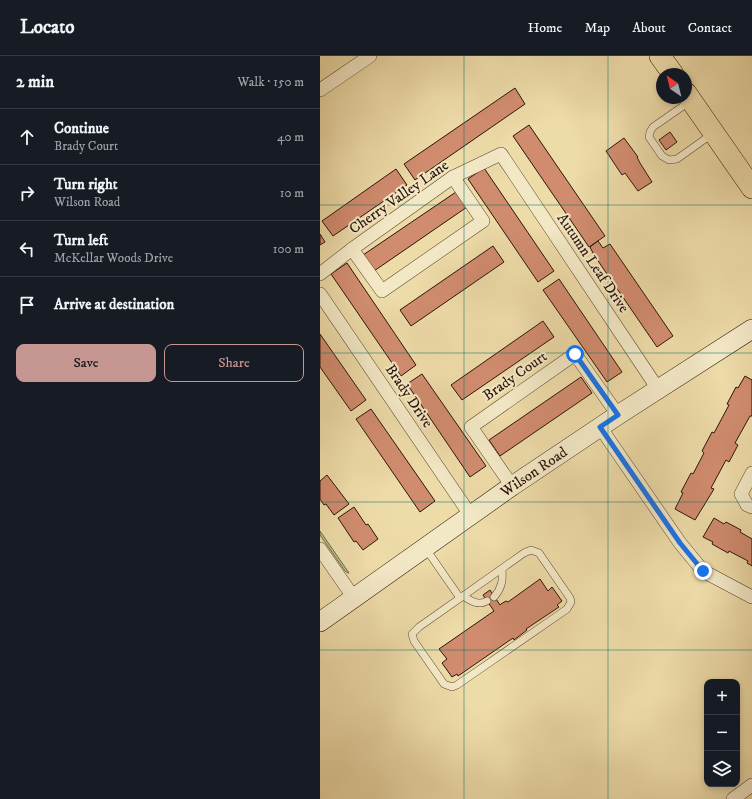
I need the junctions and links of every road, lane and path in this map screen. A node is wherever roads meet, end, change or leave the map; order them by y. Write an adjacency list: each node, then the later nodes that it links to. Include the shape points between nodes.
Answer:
1 (370, 56): 4 (street)
2 (660, 56): 3 (main road)
3 (669, 68)
4 (320, 90)
5 (692, 101): 7 (main road)
6 (681, 104): 7 (lane, via 650,132 650,139 664,157 677,159)
7 (714, 133): 10 (main road)
8 (501, 154): 9 (street, Cherry Valley Lane); 15 (street, Autumn Leaf Drive)
9 (453, 177): 11 (street, Cherry Valley Lane); 11 (street, via 483,221 382,291)
10 (752, 188)
11 (352, 249): 12 (street, Cherry Valley Lane)
12 (320, 274)
13 (320, 294): 21 (street, Brady Drive)
14 (752, 329): 15 (street, Wilson Road)
15 (658, 389): 16 (street, Wilson Road)
16 (618, 415): 17 (street, Wilson Road); 19 (street, Brady Court, via 575,354 471,427)
17 (600, 427): 19 (street, Wilson Road); 28 (street, via 680,543 703,571)
18 (752, 473): 20 (street, via 740,494)
19 (512, 486): 21 (street, Wilson Road)
20 (750, 506)
21 (471, 516): 22 (street, Wilson Road)
22 (425, 548): 25 (lane); 27 (street, Wilson Road)
23 (320, 549): 27 (street)
24 (502, 569): 25 (lane); 25 (lane, via 528,551 535,550 571,602 567,609 452,687 442,681 414,641 412,634); 26 (lane, via 501,587)
25 (462, 597): 29 (lane, via 478,604)
26 (494, 597)
27 (354, 598): 30 (street, Wilson Road)
28 (752, 598)
29 (487, 601)
30 (320, 622)
31 (752, 785): 32 (street)
32 (733, 799)

